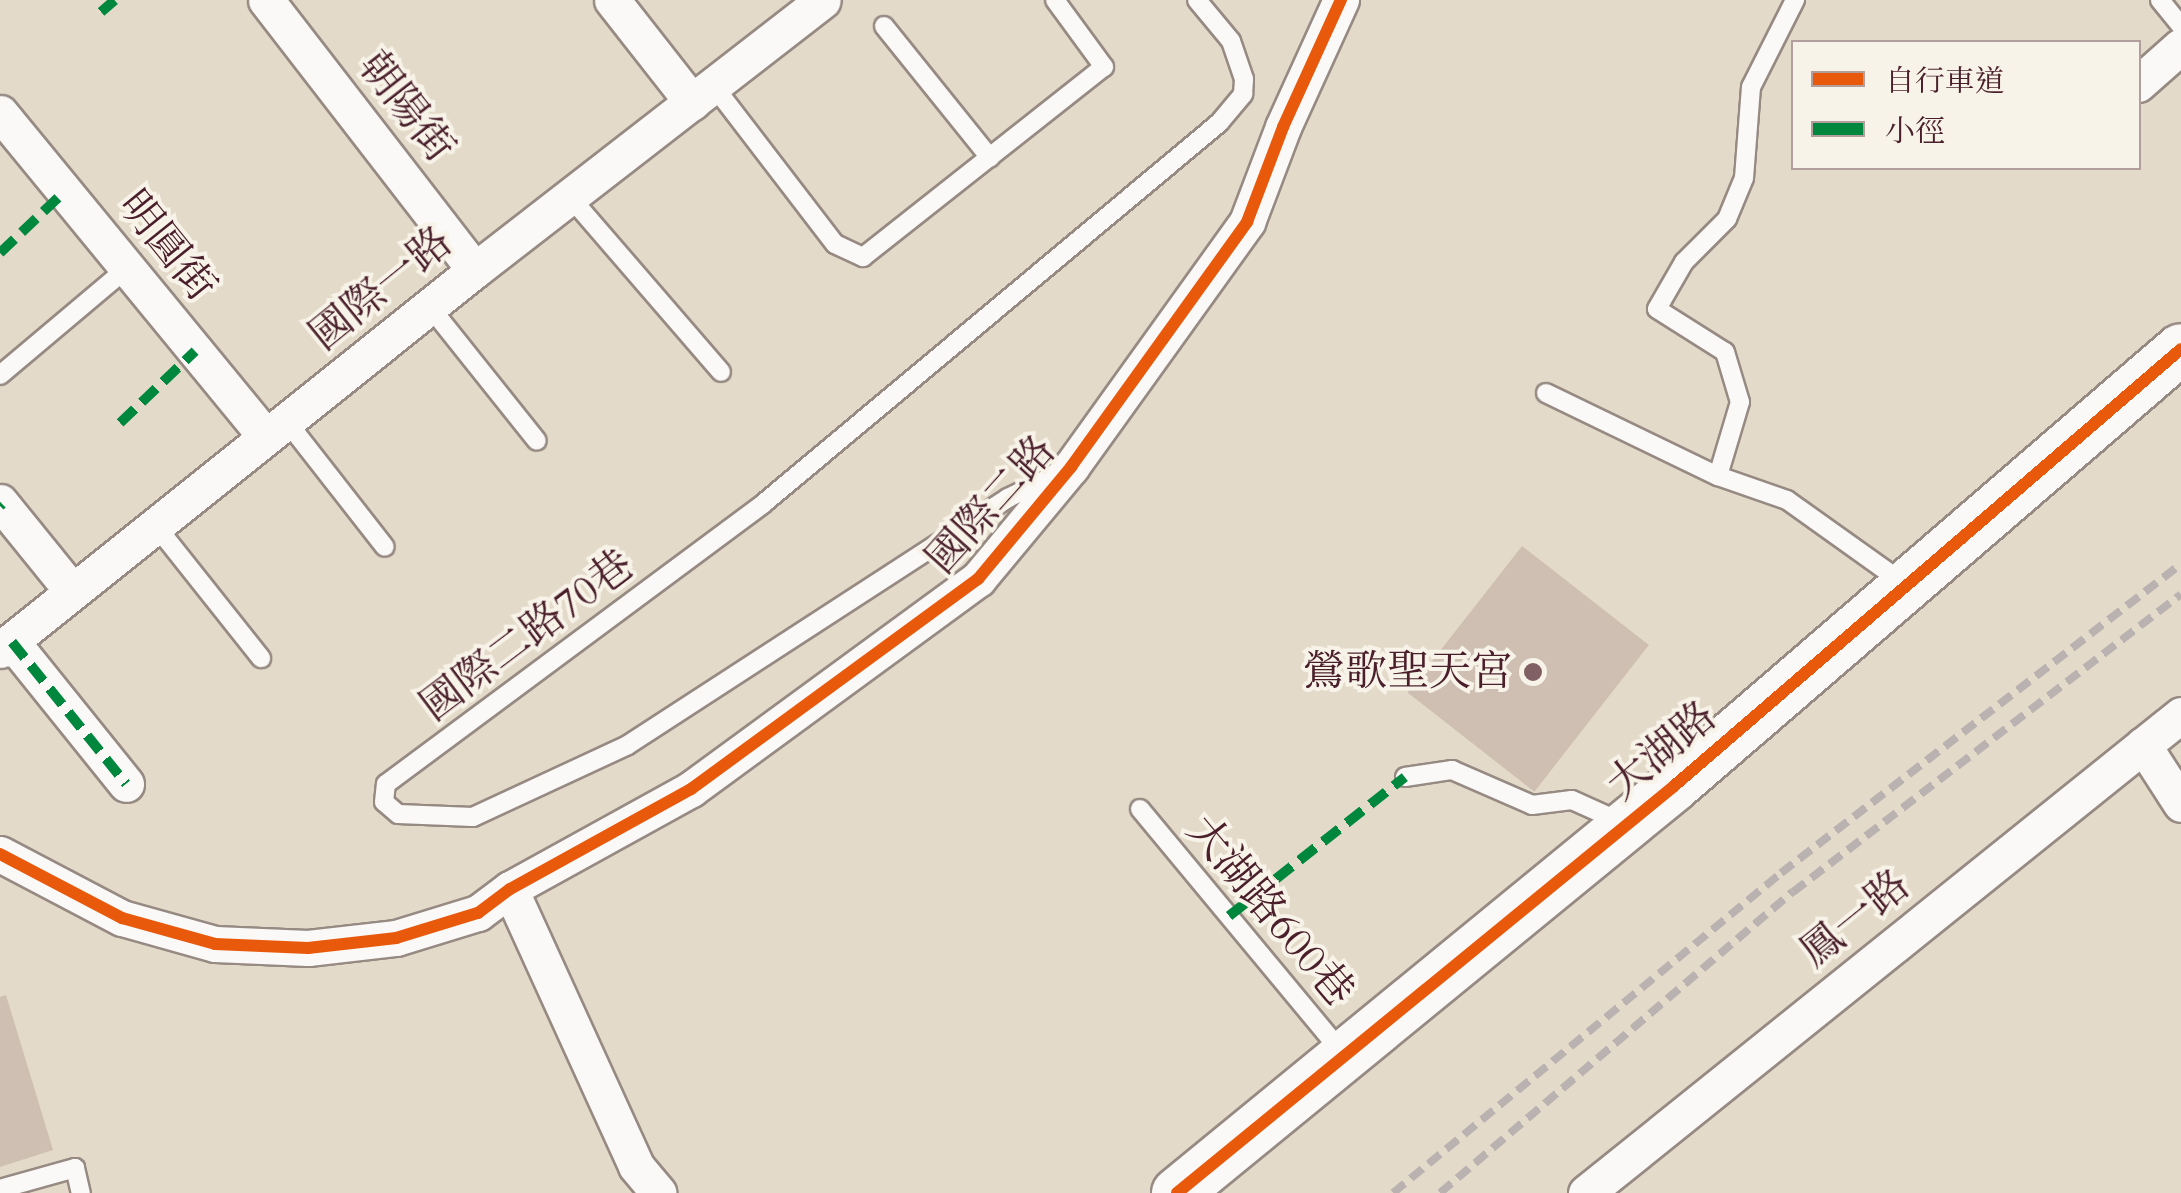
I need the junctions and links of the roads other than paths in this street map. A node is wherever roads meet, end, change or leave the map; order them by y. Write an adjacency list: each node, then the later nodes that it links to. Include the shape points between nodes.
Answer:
1 (266, 0): 18 (street, 朝陽街)
2 (612, 0): 13 (street)
3 (823, 0): 13 (street, 國際一路)
4 (1055, 0): 15 (lane, via 1104,68)
5 (1197, 0): 26 (lane, 國際二路70巷, via 1231,42 1244,79 1242,94 1219,122 764,503 386,784 384,802 398,814 473,817 628,746 1008,498)
6 (1341, 0): 26 (street, 國際二路, via 1247,222)
7 (1795, 0): 27 (lane, via 1752,87 1744,178 1727,219 1684,262 1657,310 1725,352 1740,402)
8 (2160, 0): 10 (lane)
9 (884, 26): 15 (lane)
10 (2181, 26)
11 (2181, 46): 12 (street)
12 (2141, 81)
13 (703, 94): 15 (lane, via 835,244 863,257); 16 (street, 國際一路)
14 (0, 113): 17 (street, 明圓街)
15 (990, 158)
16 (570, 197): 18 (street, 國際一路); 21 (lane)
17 (126, 268): 22 (lane); 24 (street, 明圓街)
18 (475, 270): 19 (street, 國際一路)
19 (430, 307): 24 (street, 國際一路); 25 (lane)
20 (2181, 350): 31 (street, 大湖路)
21 (721, 372)
22 (0, 376)
23 (1546, 393): 27 (lane)
24 (277, 430): 29 (street, 國際一路); 30 (lane)
25 (538, 441)
26 (1071, 467): 43 (street, 國際二路, via 978,579 860,668 692,789)
27 (1718, 476): 31 (lane, via 1788,500)
28 (0, 502): 32 (street)
29 (156, 526): 32 (street, 國際一路); 34 (lane)
30 (385, 547)
31 (1907, 586): 41 (street, 大湖路)
32 (72, 591): 33 (street, 國際一路)
33 (6, 646): 38 (street)
34 (261, 658)
35 (2181, 715): 36 (street, 鳳一路)
36 (2143, 745): 39 (street); 49 (street, 鳳一路)
37 (1405, 777): 41 (lane, via 1452,770 1532,806 1572,800)
38 (126, 784)
39 (2181, 804)
40 (1140, 809): 44 (lane, 大湖路600巷)
41 (1626, 824): 44 (street, 大湖路)
42 (0, 854): 43 (street, via 122,918 214,944 308,948 396,938 478,913)
43 (510, 889): 47 (street, via 636,1166)
44 (1346, 1058): 48 (street, 大湖路)
45 (0, 1189): 46 (lane, via 75,1168)
46 (82, 1193)
47 (659, 1193)
48 (1177, 1193)
49 (1586, 1193)

